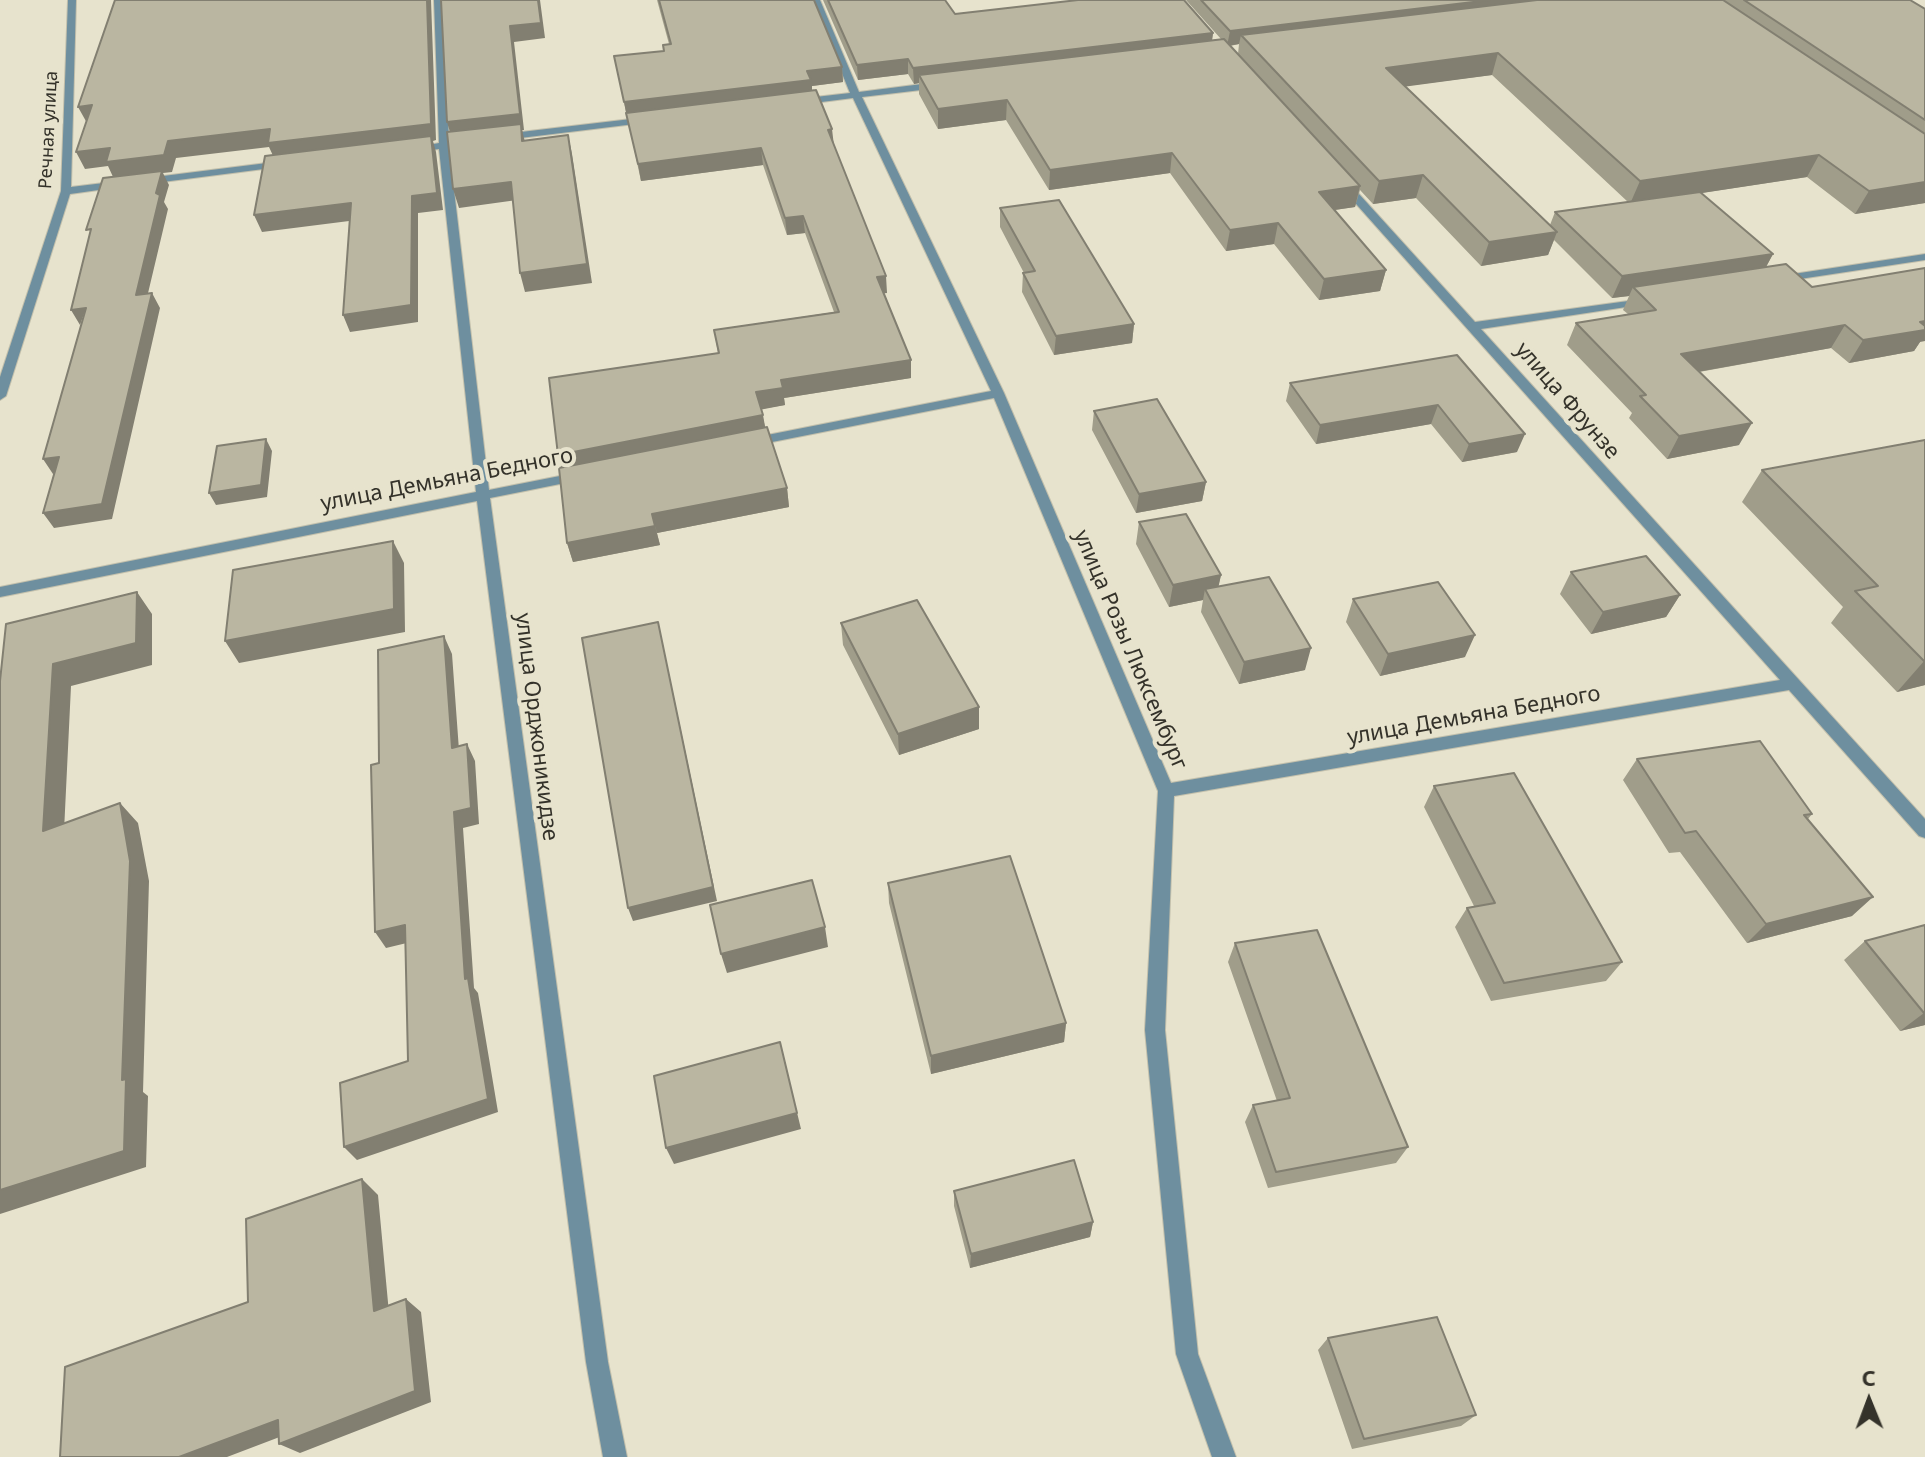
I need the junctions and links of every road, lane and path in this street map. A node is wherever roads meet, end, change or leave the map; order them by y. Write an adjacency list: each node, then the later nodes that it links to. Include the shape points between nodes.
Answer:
1 (72, 0): 14 (street, Речная улица)
2 (438, 0): 10 (street, улица Орджоникидзе)
3 (816, 0): 5 (street, улица Розы Люксембург)
4 (951, 83): 5 (street)
5 (856, 95): 6 (street); 19 (street, улица Розы Люксембург)
6 (793, 102)
7 (666, 118): 8 (street)
8 (492, 139)
9 (476, 141): 10 (street)
10 (444, 145): 11 (street); 23 (street, улица Орджоникидзе)
11 (397, 150)
12 (302, 162): 14 (street)
13 (1337, 177): 18 (street, улица Фрунзе)
14 (66, 191): 20 (street, Речная улица)
15 (1925, 257): 16 (street)
16 (1769, 281)
17 (1661, 298): 18 (street)
18 (1474, 326): 25 (street, улица Фрунзе)
19 (998, 393): 21 (street); 26 (street, улица Розы Люксембург)
20 (0, 396)
21 (733, 445)
22 (592, 473): 23 (street, улица Демьяна Бедного)
23 (483, 495): 24 (street, улица Демьяна Бедного); 28 (street, улица Орджоникидзе, via 595,1347)
24 (0, 592)
25 (1791, 684): 26 (street, улица Демьяна Бедного); 27 (street, улица Фрунзе)
26 (1166, 791): 29 (street, улица Розы Люксембург, via 1155,1030 1187,1354)
27 (1925, 831)
28 (615, 1457)
29 (1224, 1457)

